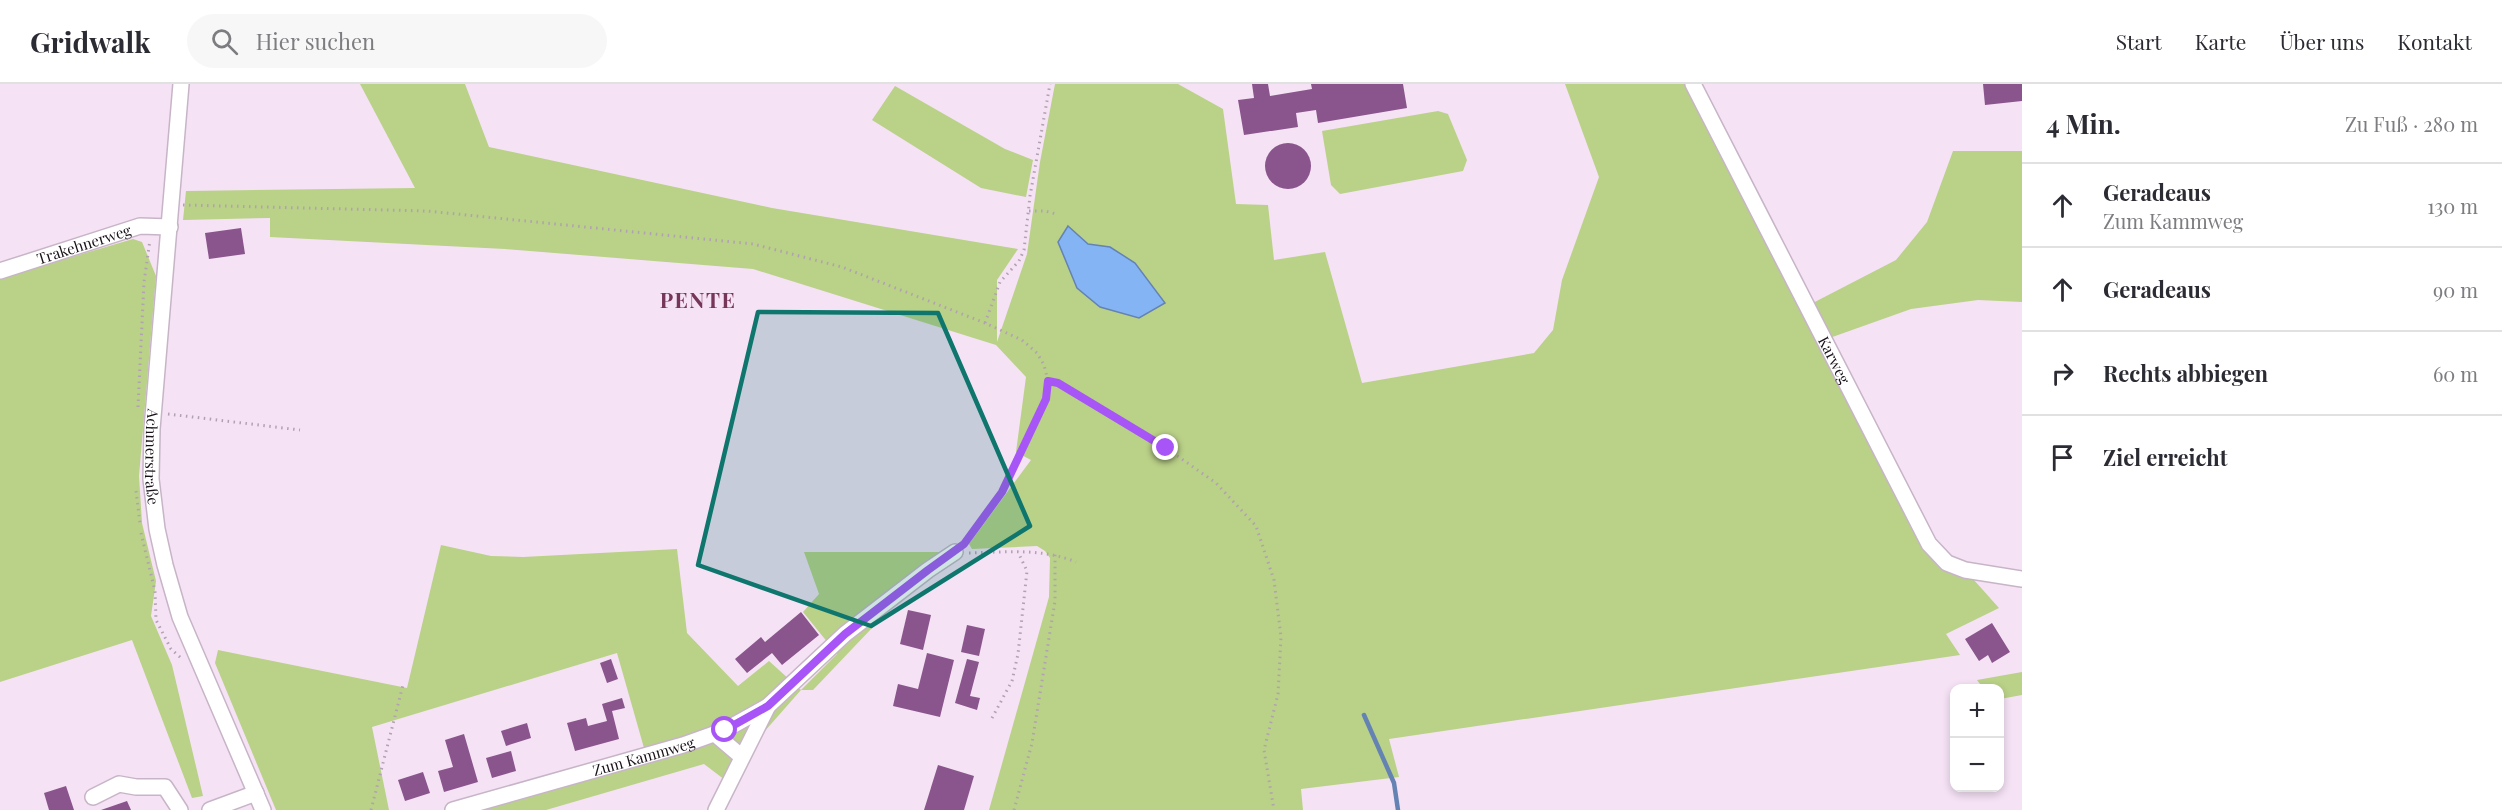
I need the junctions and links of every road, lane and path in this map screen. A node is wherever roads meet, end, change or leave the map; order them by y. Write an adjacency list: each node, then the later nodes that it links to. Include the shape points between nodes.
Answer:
1 (181, 84): 4 (street, Achmerstraße)
2 (1050, 84): 5 (path)
3 (1693, 84): 17 (street, Karweg, via 1929,544 1947,563 1965,570)
4 (171, 204): 7 (street, Achmerstraße); 9 (path, via 427,211 753,244 842,267)
5 (1029, 211): 6 (path); 9 (path, via 1024,250 1000,282)
6 (1056, 214)
7 (170, 227): 8 (street, Trakehnerweg, via 140,226); 11 (street, Achmerstraße)
8 (0, 271)
9 (985, 323): 10 (path, via 1022,340 1044,365)
10 (1048, 381): 13 (path, via 1046,399 1002,492); 32 (path, via 1058,383 1183,459 1216,483 1256,526 1274,580 1281,637 1278,694 1264,750)
11 (154, 412): 12 (path); 23 (street, Achmerstraße, via 151,479 165,565 180,617)
12 (300, 430)
13 (956, 552): 14 (path); 19 (street, Zum Kammweg, via 845,634)
14 (1018, 552): 15 (path); 20 (path, via 1027,571 1018,654 1012,681)
15 (1055, 554): 16 (path); 31 (path, via 1055,601 1032,743)
16 (1076, 562)
17 (2022, 579)
18 (403, 685): 28 (path)
19 (768, 706): 21 (street, Zum Kammweg); 22 (street)
20 (992, 718)
21 (715, 734): 22 (street); 29 (street, Zum Kammweg)
22 (742, 757): 30 (street)
23 (256, 793): 26 (street); 27 (street, Achmerstraße)
24 (93, 797): 25 (street, via 119,784 165,787)
25 (180, 810)
26 (210, 810)
27 (263, 810)
28 (371, 810)
29 (453, 810)
30 (716, 810)
31 (1014, 810)
32 (1274, 810)

